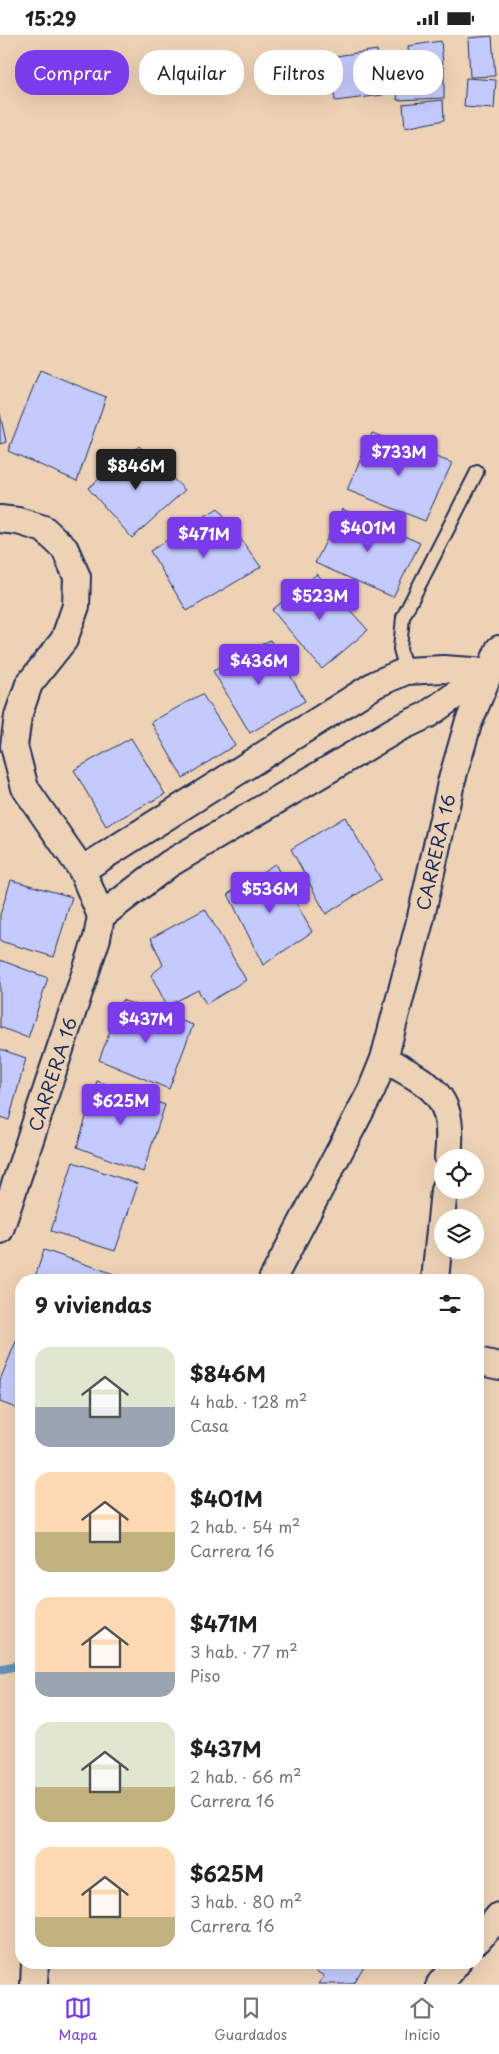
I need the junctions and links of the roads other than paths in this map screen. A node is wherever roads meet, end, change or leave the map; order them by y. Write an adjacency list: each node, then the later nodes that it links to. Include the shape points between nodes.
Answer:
1 (476, 472): 4 (lane, via 403,617 400,649)
2 (0, 519): 6 (street, via 44,529 66,549 77,577 76,606 64,640 29,684 18,716 14,746 24,788)
3 (499, 649): 5 (street, CARRERA 16)
4 (406, 671): 5 (street, via 443,669); 6 (street, via 376,684)
5 (488, 673): 7 (street, via 427,715 169,864); 8 (street, CARRERA 16, via 450,783 420,921)
6 (82, 870): 7 (street)
7 (101, 916): 11 (street, CARRERA 16, via 97,938)
8 (384, 1059): 9 (street, via 424,1081 442,1099 449,1120); 12 (street, CARRERA 16, via 371,1091)
9 (448, 1149)
10 (443, 1199): 13 (street)
11 (0, 1230)
12 (275, 1274)
13 (436, 1274)
14 (484, 1362): 15 (street)
15 (499, 1366)
16 (499, 1916): 17 (street)
17 (484, 1933)
18 (35, 1969): 20 (street)
19 (452, 1969): 21 (street)
20 (34, 1984)
21 (440, 1984)

